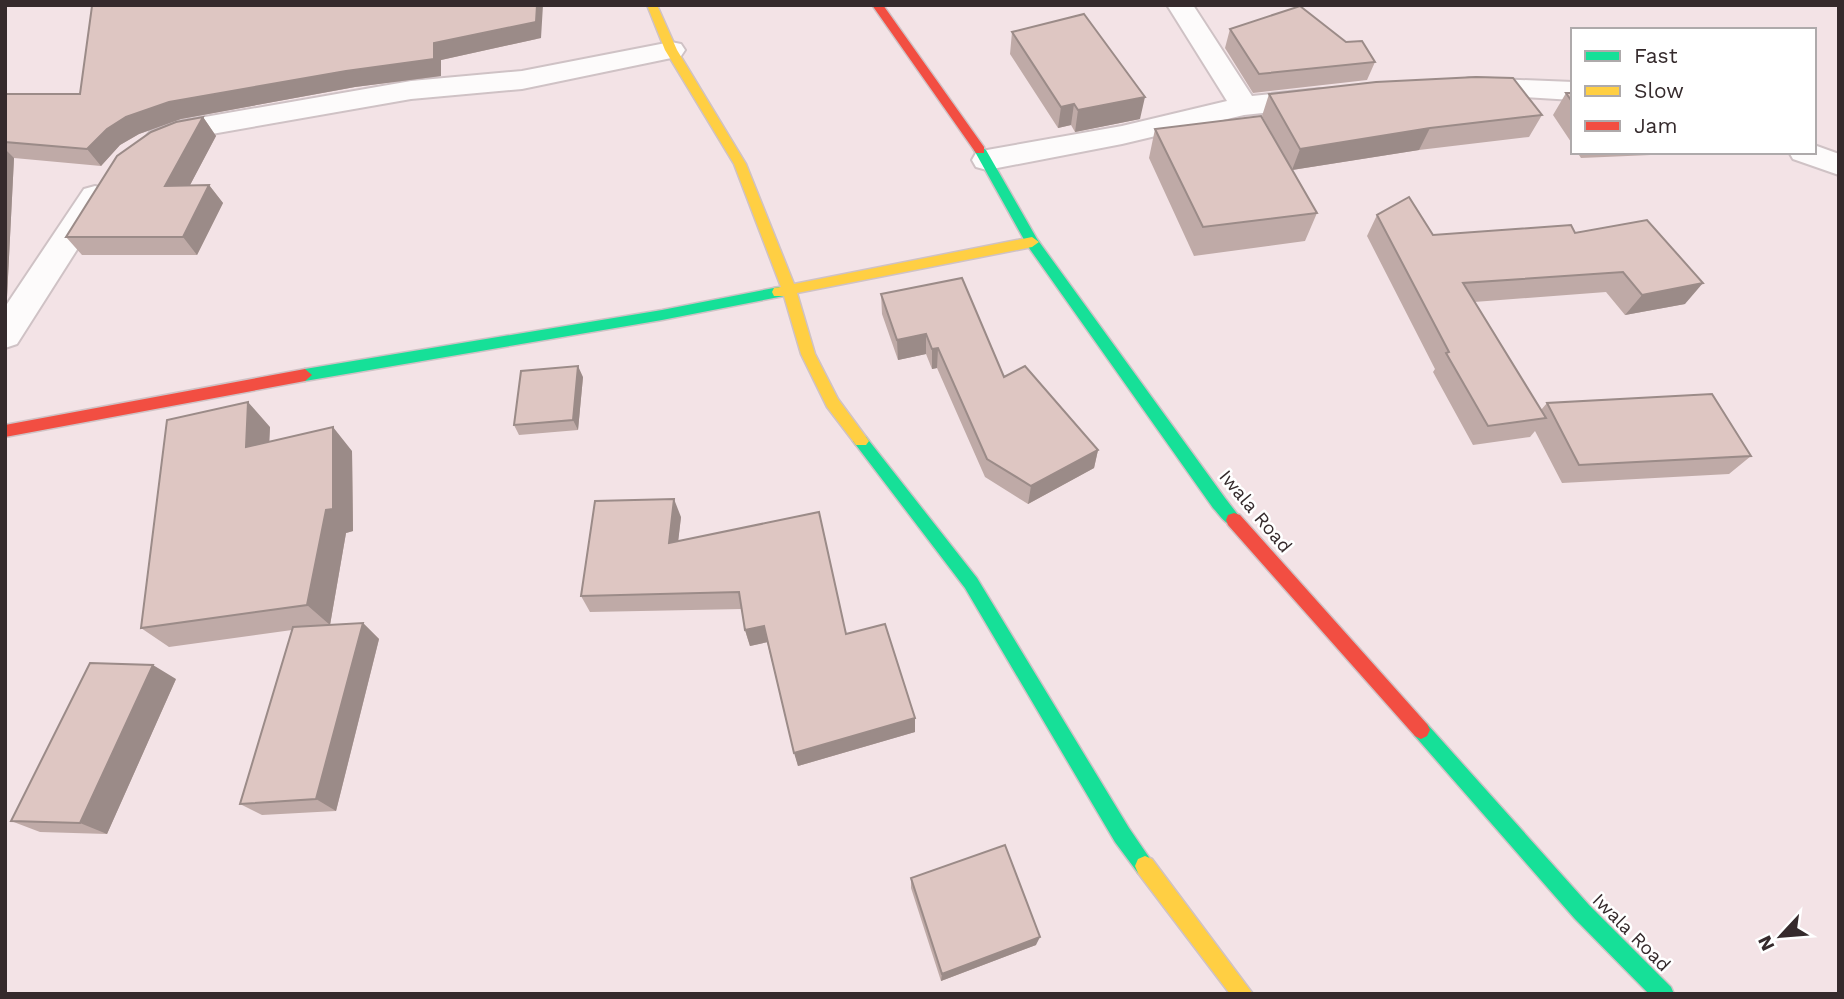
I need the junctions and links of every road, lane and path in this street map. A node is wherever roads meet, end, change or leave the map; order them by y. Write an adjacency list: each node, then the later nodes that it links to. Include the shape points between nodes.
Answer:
1 (652, 5): 4 (street)
2 (877, 5): 11 (street, Iwala Road)
3 (1180, 5): 8 (street)
4 (671, 50): 9 (street, via 522,80 411,90 182,130); 15 (street, via 740,164)
5 (1437, 88): 6 (street)
6 (1571, 91)
7 (1340, 96): 8 (street)
8 (1244, 106): 11 (street)
9 (135, 152)
10 (1809, 154): 12 (street)
11 (987, 160): 14 (street, Iwala Road)
12 (1839, 165)
13 (108, 178): 16 (street)
14 (1032, 242): 15 (street); 19 (street, Iwala Road, via 1219,503 1581,912)
15 (789, 289): 17 (street); 18 (street, via 808,354 832,403 971,583 1122,835)
16 (5, 335)
17 (5, 431)
18 (1243, 994)
19 (1664, 994)

